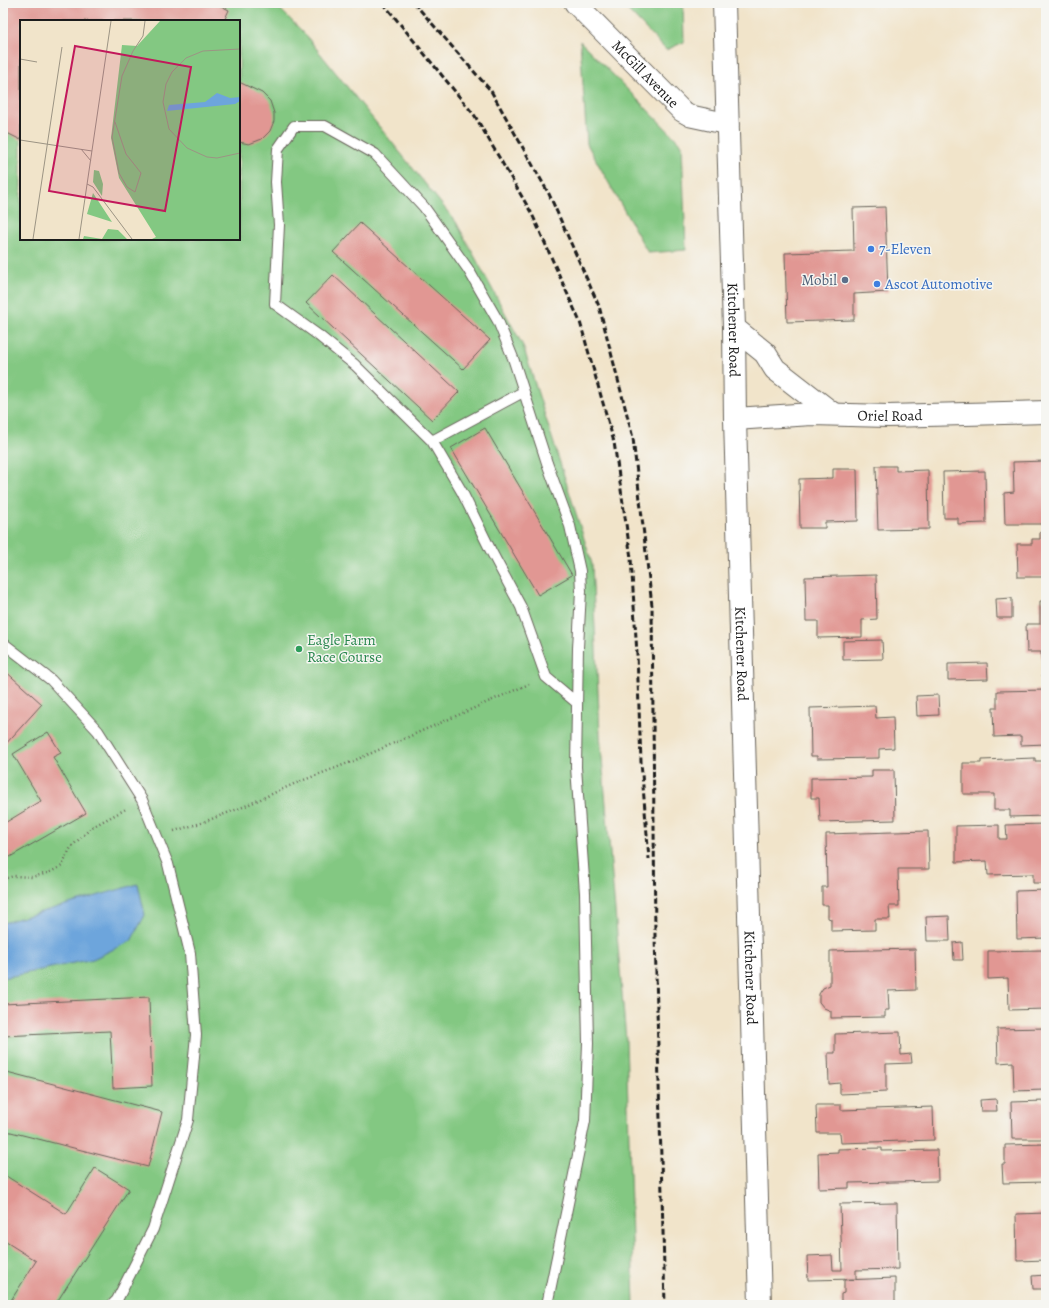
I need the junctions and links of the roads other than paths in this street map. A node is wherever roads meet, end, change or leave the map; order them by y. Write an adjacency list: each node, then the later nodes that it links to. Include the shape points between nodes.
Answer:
1 (575, 3): 3 (street, McGill Avenue, via 682,112)
2 (724, 3): 3 (main road, Kitchener Road)
3 (728, 124): 4 (main road, Kitchener Road)
4 (734, 328): 7 (main road, via 765,353 775,369); 8 (main road, Kitchener Road)
5 (523, 392): 9 (lane); 9 (lane, via 498,321 468,270 424,207 375,154 325,126 294,126 278,149 276,182 279,225 275,304 355,365); 11 (lane, via 570,526 580,571)
6 (1046, 412): 7 (main road, Oriel Road, via 888,416)
7 (833, 414): 8 (main road, Oriel Road)
8 (735, 419): 14 (main road, Kitchener Road)
9 (432, 441): 11 (lane, via 462,492 521,607 546,677)
10 (3, 643): 12 (lane, via 51,680 98,731 142,800 168,864 190,953 196,1035 188,1120 153,1230)
11 (577, 704): 13 (lane, via 576,767 585,893 588,1035 584,1121)
12 (112, 1305)
13 (547, 1305)
14 (760, 1305)

